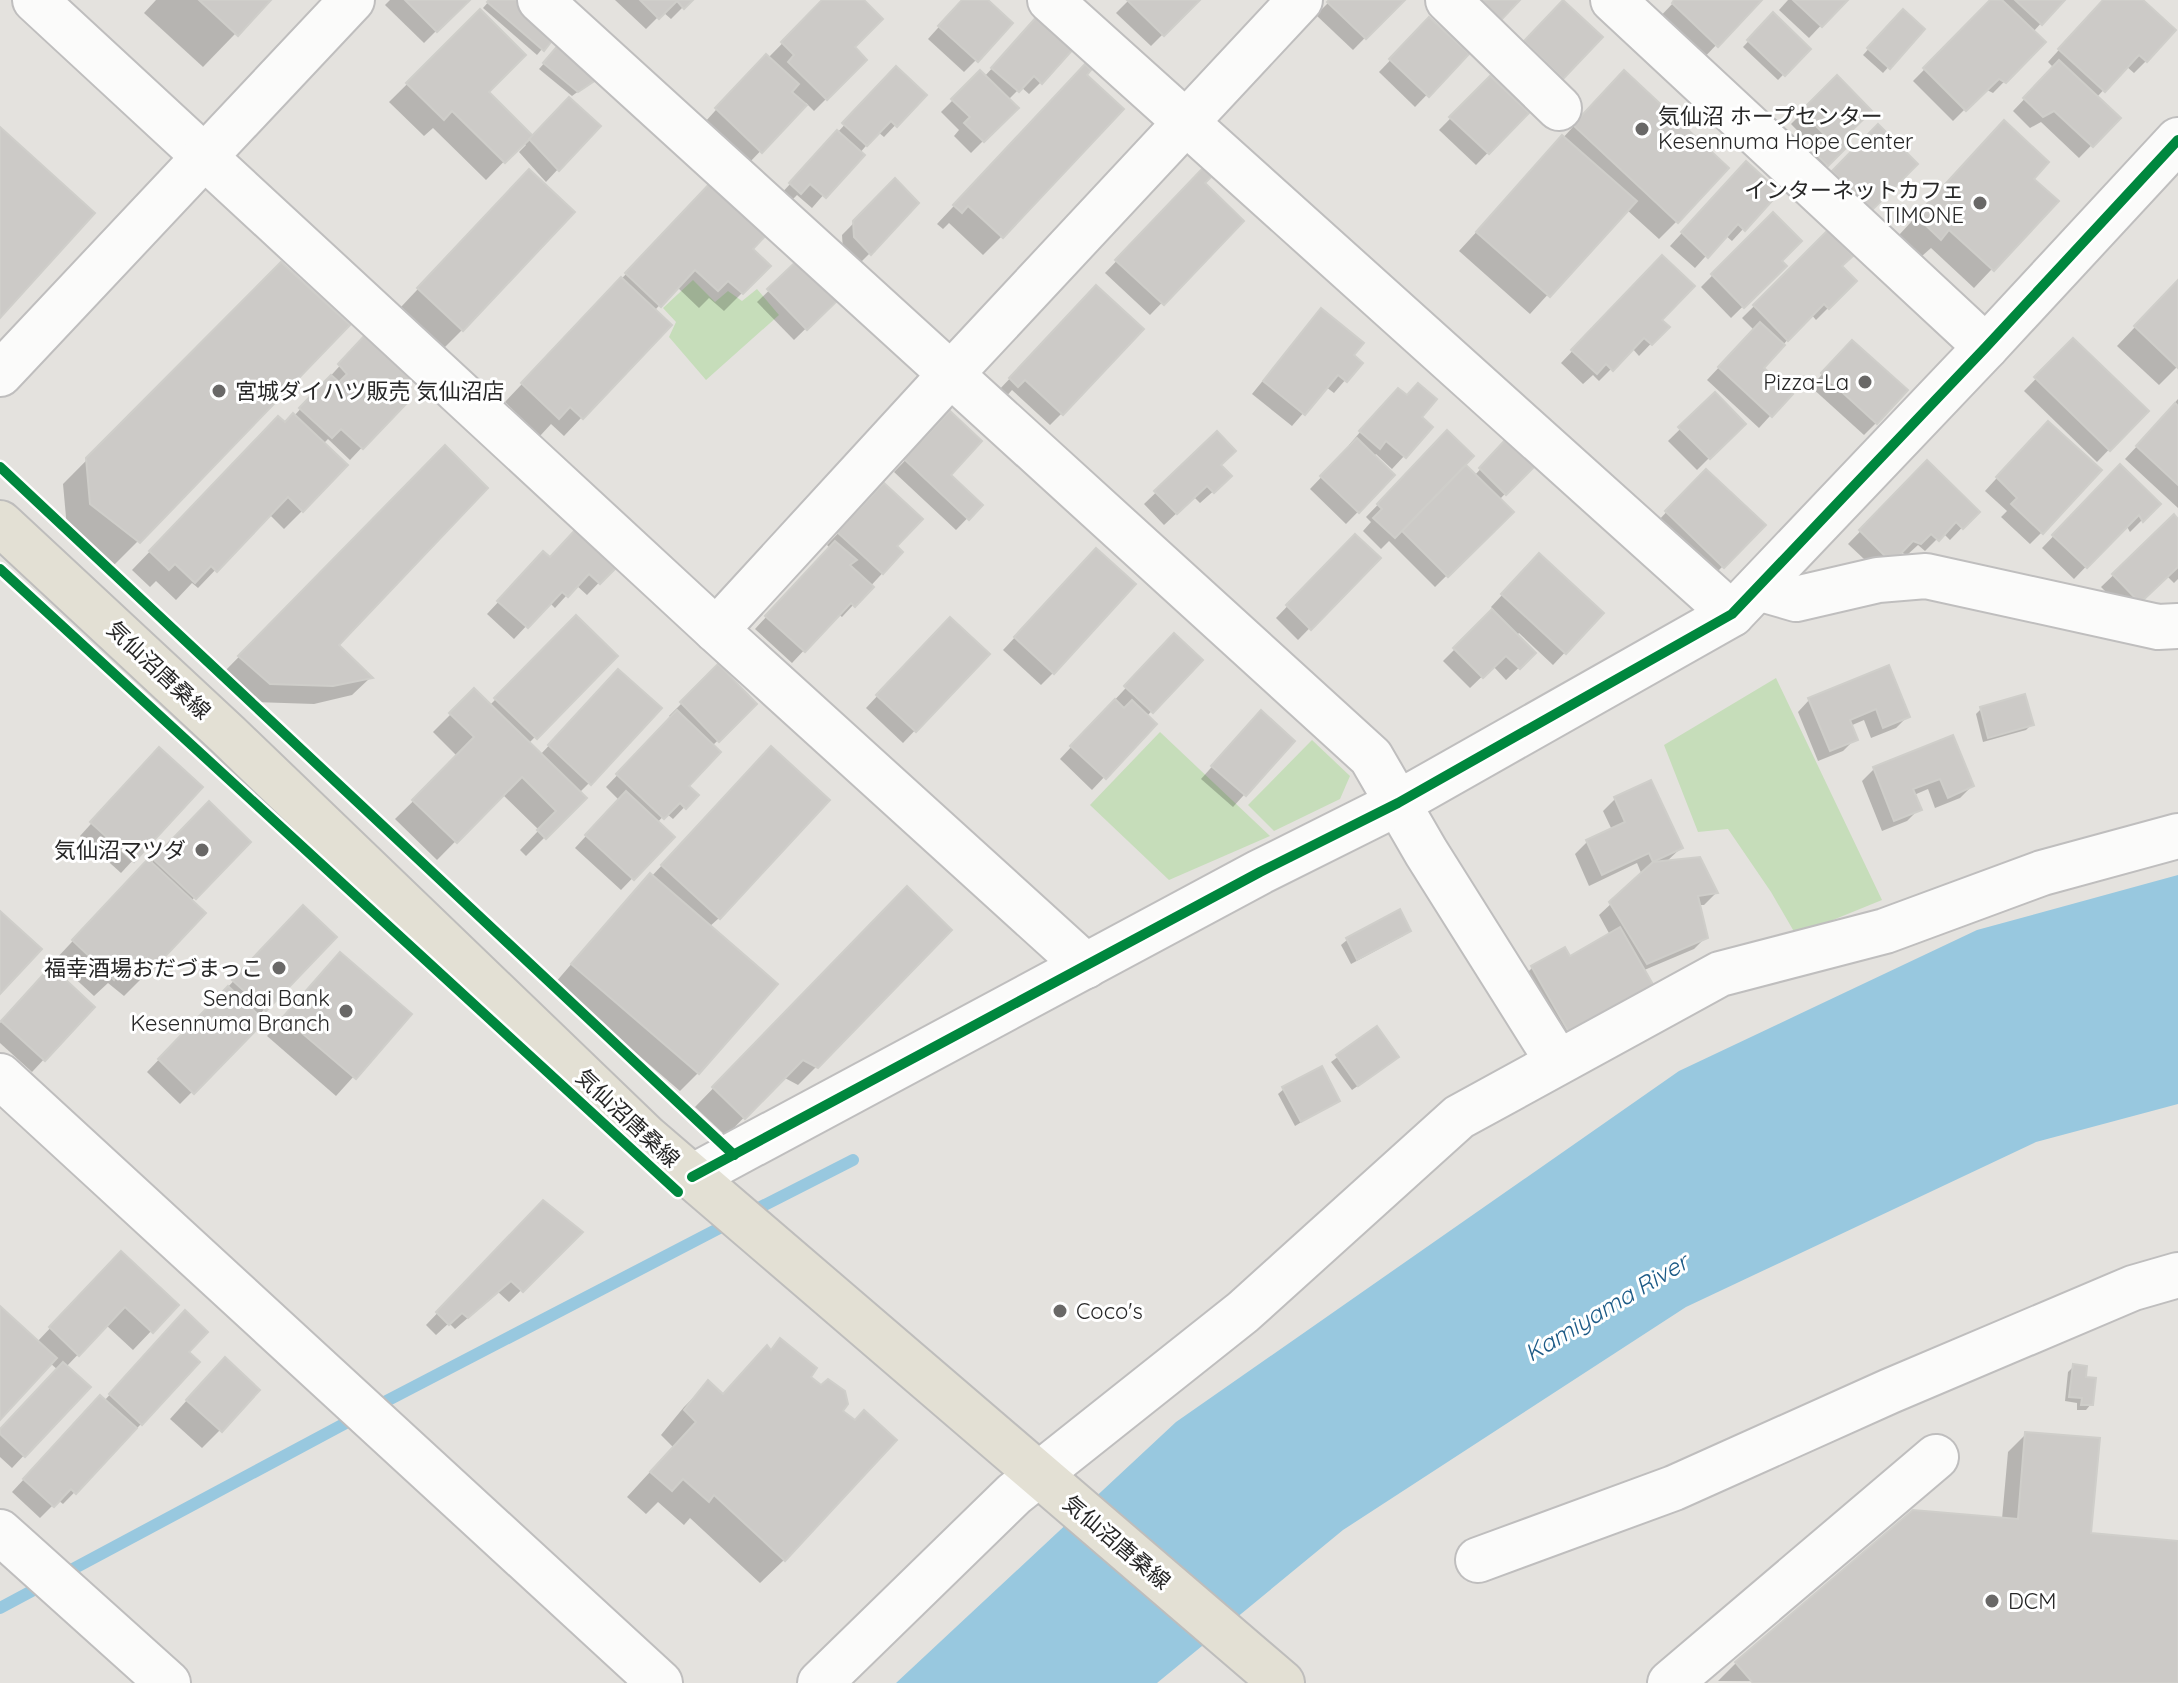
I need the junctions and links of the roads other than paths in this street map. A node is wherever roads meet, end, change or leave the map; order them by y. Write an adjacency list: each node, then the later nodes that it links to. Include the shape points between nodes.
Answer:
1 (35, 0): 11 (street)
2 (352, 0): 11 (street)
3 (540, 0): 14 (street)
4 (1050, 0): 9 (street)
5 (1300, 0): 9 (street)
6 (1448, 0): 8 (street)
7 (1613, 0): 12 (street)
8 (1559, 108)
9 (1186, 124): 14 (street); 16 (street)
10 (2178, 140): 12 (street)
11 (203, 157): 13 (street); 18 (street)
12 (1986, 347): 16 (street)
13 (0, 374)
14 (950, 375): 18 (street); 19 (street, via 1371,757)
15 (0, 523): 24 (main road, 気仙沼唐桑線)
16 (1745, 601): 17 (street, via 1796,599 1878,580 1926,576 2158,627); 19 (street)
17 (2178, 626)
18 (716, 630): 21 (street)
19 (1398, 803): 21 (street); 22 (street)
20 (2178, 836): 22 (street, via 2042,873 1885,931 1720,974)
21 (1086, 966): 24 (street)
22 (1558, 1062): 27 (street, via 1459,1117)
23 (0, 1076): 31 (street)
24 (692, 1177): 27 (main road, 気仙沼唐桑線)
25 (2178, 1275): 29 (street, via 2133,1288 1674,1488)
26 (1936, 1457): 34 (street)
27 (1052, 1486): 32 (street); 33 (main road, 気仙沼唐桑線)
28 (0, 1532): 30 (street)
29 (1478, 1560)
30 (168, 1683)
31 (660, 1683)
32 (820, 1683)
33 (1282, 1683)
34 (1670, 1683)

